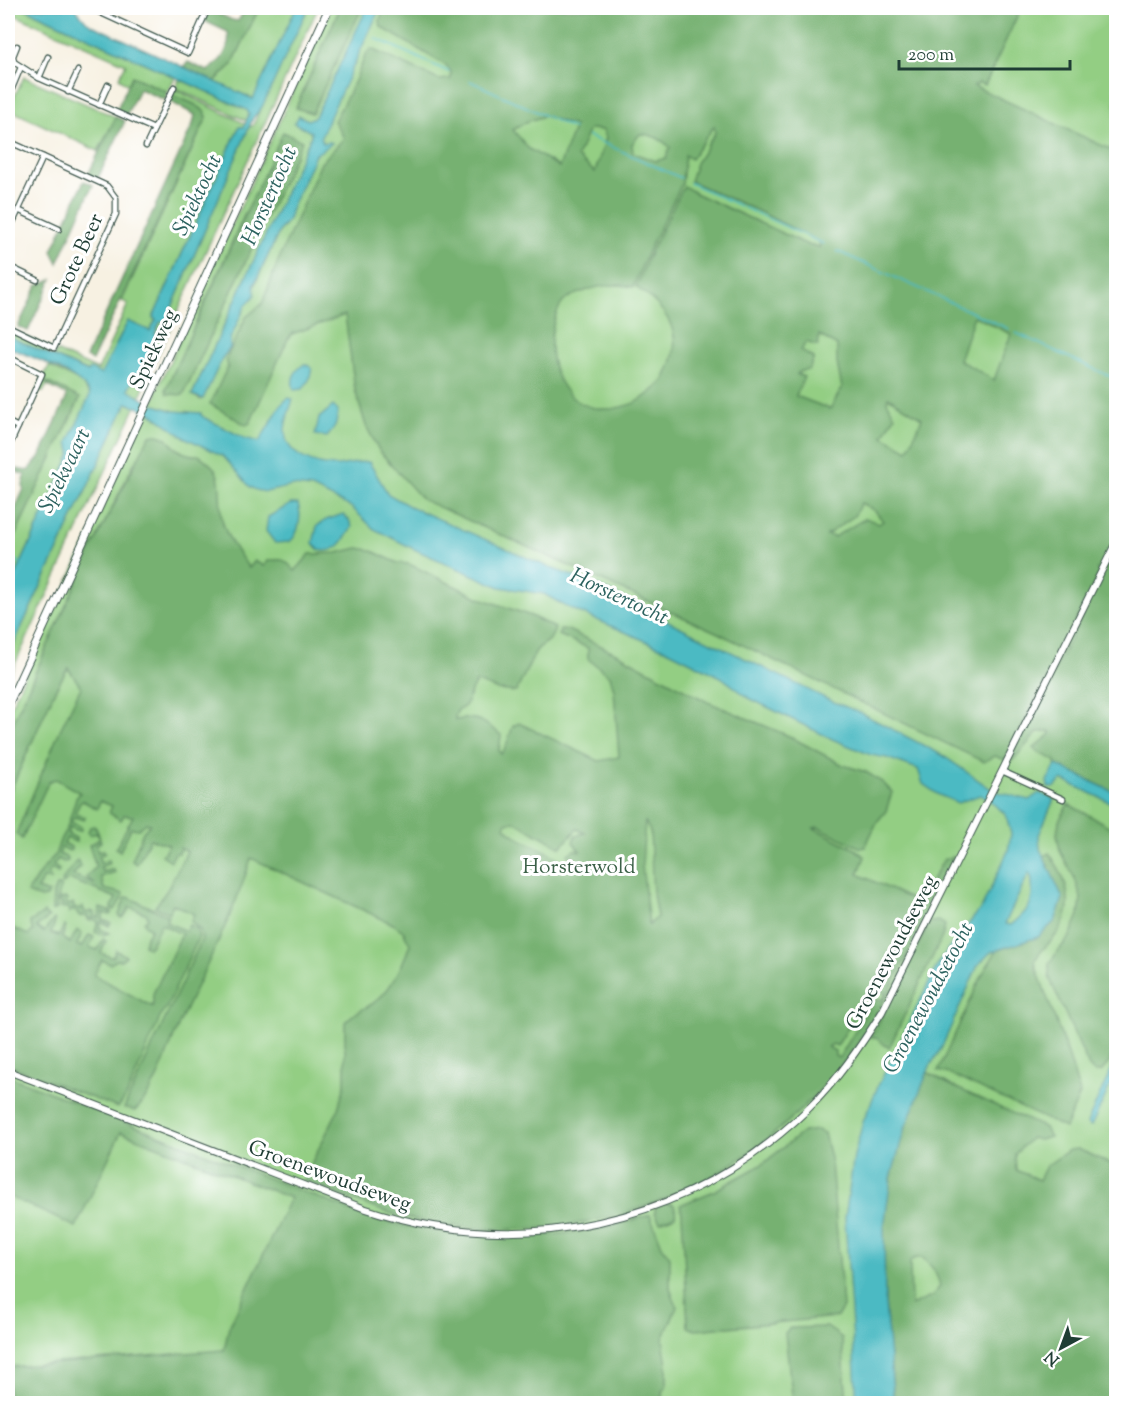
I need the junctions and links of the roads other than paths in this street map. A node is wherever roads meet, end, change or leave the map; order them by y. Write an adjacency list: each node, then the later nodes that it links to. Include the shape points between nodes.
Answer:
1 (94, 8): 2 (street, via 188,53)
2 (208, 8)
3 (328, 8): 29 (main road, Spiekweg)
4 (17, 46): 6 (street, via 14,62)
5 (48, 57): 8 (street)
6 (21, 66): 8 (street); 12 (street)
7 (78, 71): 11 (street)
8 (39, 78): 11 (street)
9 (108, 85): 13 (street)
10 (174, 87): 14 (street)
11 (69, 92): 13 (street)
12 (8, 98)
13 (99, 105): 14 (street)
14 (154, 129): 16 (street)
15 (8, 141): 17 (street, Grote Beer)
16 (146, 146)
17 (43, 157): 18 (street); 23 (street, Grote Beer, via 107,186 116,198 116,214 54,348)
18 (18, 210): 19 (street); 20 (street)
19 (59, 229)
20 (8, 233)
21 (8, 267): 22 (street)
22 (37, 280)
23 (8, 326)
24 (8, 357): 26 (street, via 42,374)
25 (8, 422): 26 (street)
26 (18, 427): 27 (street)
27 (8, 449)
28 (1116, 542): 30 (street, Groenewoudseweg)
29 (8, 705)
30 (1002, 771): 31 (street); 32 (street, Groenewoudseweg, via 882,1012 834,1081 808,1109 746,1159 710,1182 634,1213 574,1227 501,1233 421,1224 363,1208)
31 (1063, 799)
32 (8, 1071)

